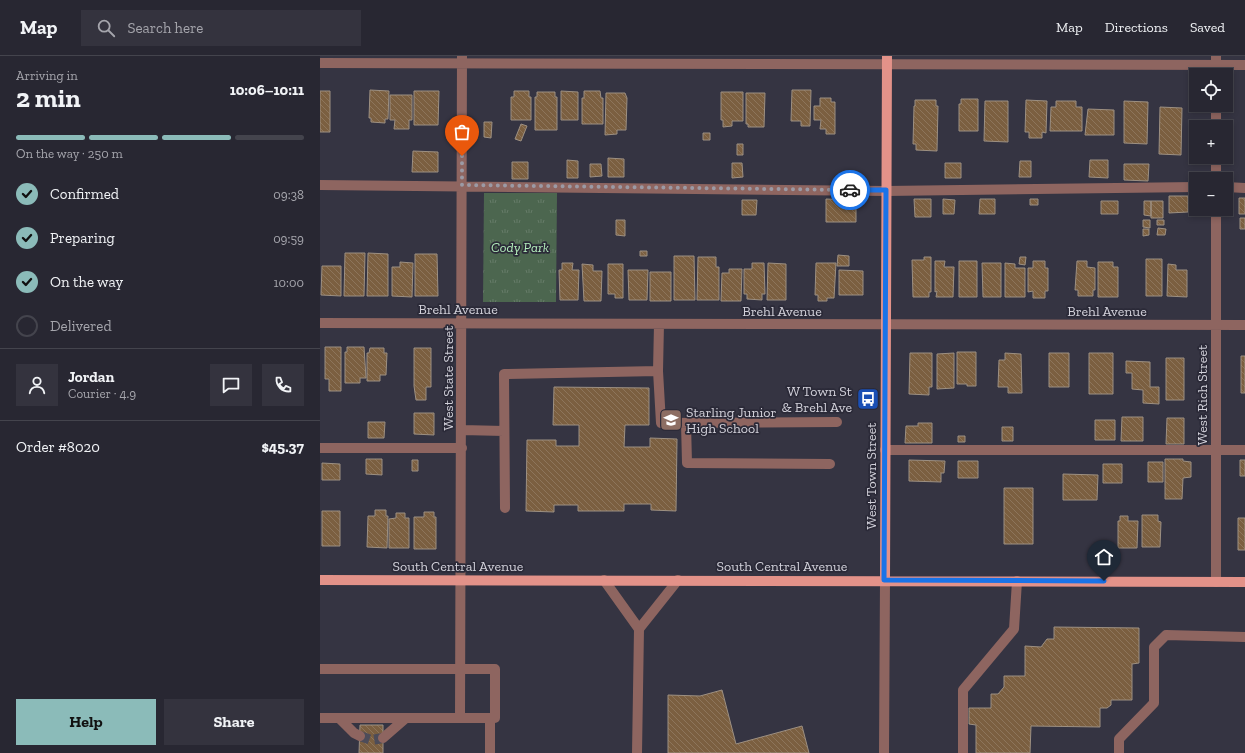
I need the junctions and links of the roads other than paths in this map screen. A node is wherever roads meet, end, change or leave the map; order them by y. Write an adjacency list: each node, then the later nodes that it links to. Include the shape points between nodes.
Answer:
1 (462, 59): 2 (street); 3 (street); 7 (street, West State Street)
2 (887, 61): 4 (street); 11 (main road, West Town Street)
3 (320, 63)
4 (1216, 65): 5 (street)
5 (1245, 65)
6 (320, 185): 7 (street)
7 (462, 185): 11 (street); 14 (street, West State Street)
8 (1233, 187): 10 (street)
9 (1189, 188): 11 (street)
10 (1245, 188)
11 (886, 190): 16 (main road, West Town Street)
12 (1216, 216): 17 (street, West Rich Street)
13 (320, 323): 14 (street, Brehl Avenue)
14 (462, 324): 15 (street, Brehl Avenue); 22 (street, West State Street)
15 (659, 324): 16 (street, Brehl Avenue); 19 (street)
16 (886, 324): 17 (street, Brehl Avenue); 26 (main road, West Town Street)
17 (1217, 325): 18 (street, Brehl Avenue); 27 (street, West Rich Street)
18 (1245, 326)
19 (658, 371): 21 (street, via 661,423); 23 (street, via 504,374)
20 (837, 422): 21 (street)
21 (686, 423): 29 (street, via 687,463)
22 (462, 430): 23 (street); 25 (street, West State Street)
23 (504, 431): 30 (street)
24 (320, 448): 25 (street)
25 (462, 448): 32 (street, West State Street)
26 (885, 450): 27 (street); 35 (main road, West Town Street)
27 (1216, 450): 28 (street); 37 (street, West Rich Street)
28 (1245, 450)
29 (830, 464)
30 (504, 508)
31 (320, 580): 32 (main road, South Central Avenue)
32 (461, 580): 33 (main road, South Central Avenue); 42 (street, West State Street)
33 (604, 580): 34 (main road, South Central Avenue); 39 (street)
34 (678, 580): 35 (main road, South Central Avenue); 39 (street)
35 (884, 580): 36 (main road, South Central Avenue); 52 (street, West Town Street)
36 (1017, 581): 37 (main road, South Central Avenue); 53 (street, via 1014,628 963,690)
37 (1216, 582): 38 (main road, South Central Avenue)
38 (1245, 582)
39 (638, 629): 51 (street)
40 (1245, 637): 54 (street, via 1166,635 1154,647 1154,703 1119,739)
41 (320, 669): 42 (street)
42 (459, 670): 46 (street, West State Street); 47 (street, via 495,669 495,718)
43 (320, 718): 44 (street)
44 (339, 718): 45 (street); 48 (street)
45 (406, 718): 46 (street); 49 (street)
46 (460, 718): 47 (street)
47 (490, 718): 50 (street)
48 (360, 736)
49 (383, 738)
50 (490, 753)
51 (637, 753)
52 (884, 753)
53 (963, 753)
54 (1119, 753)

